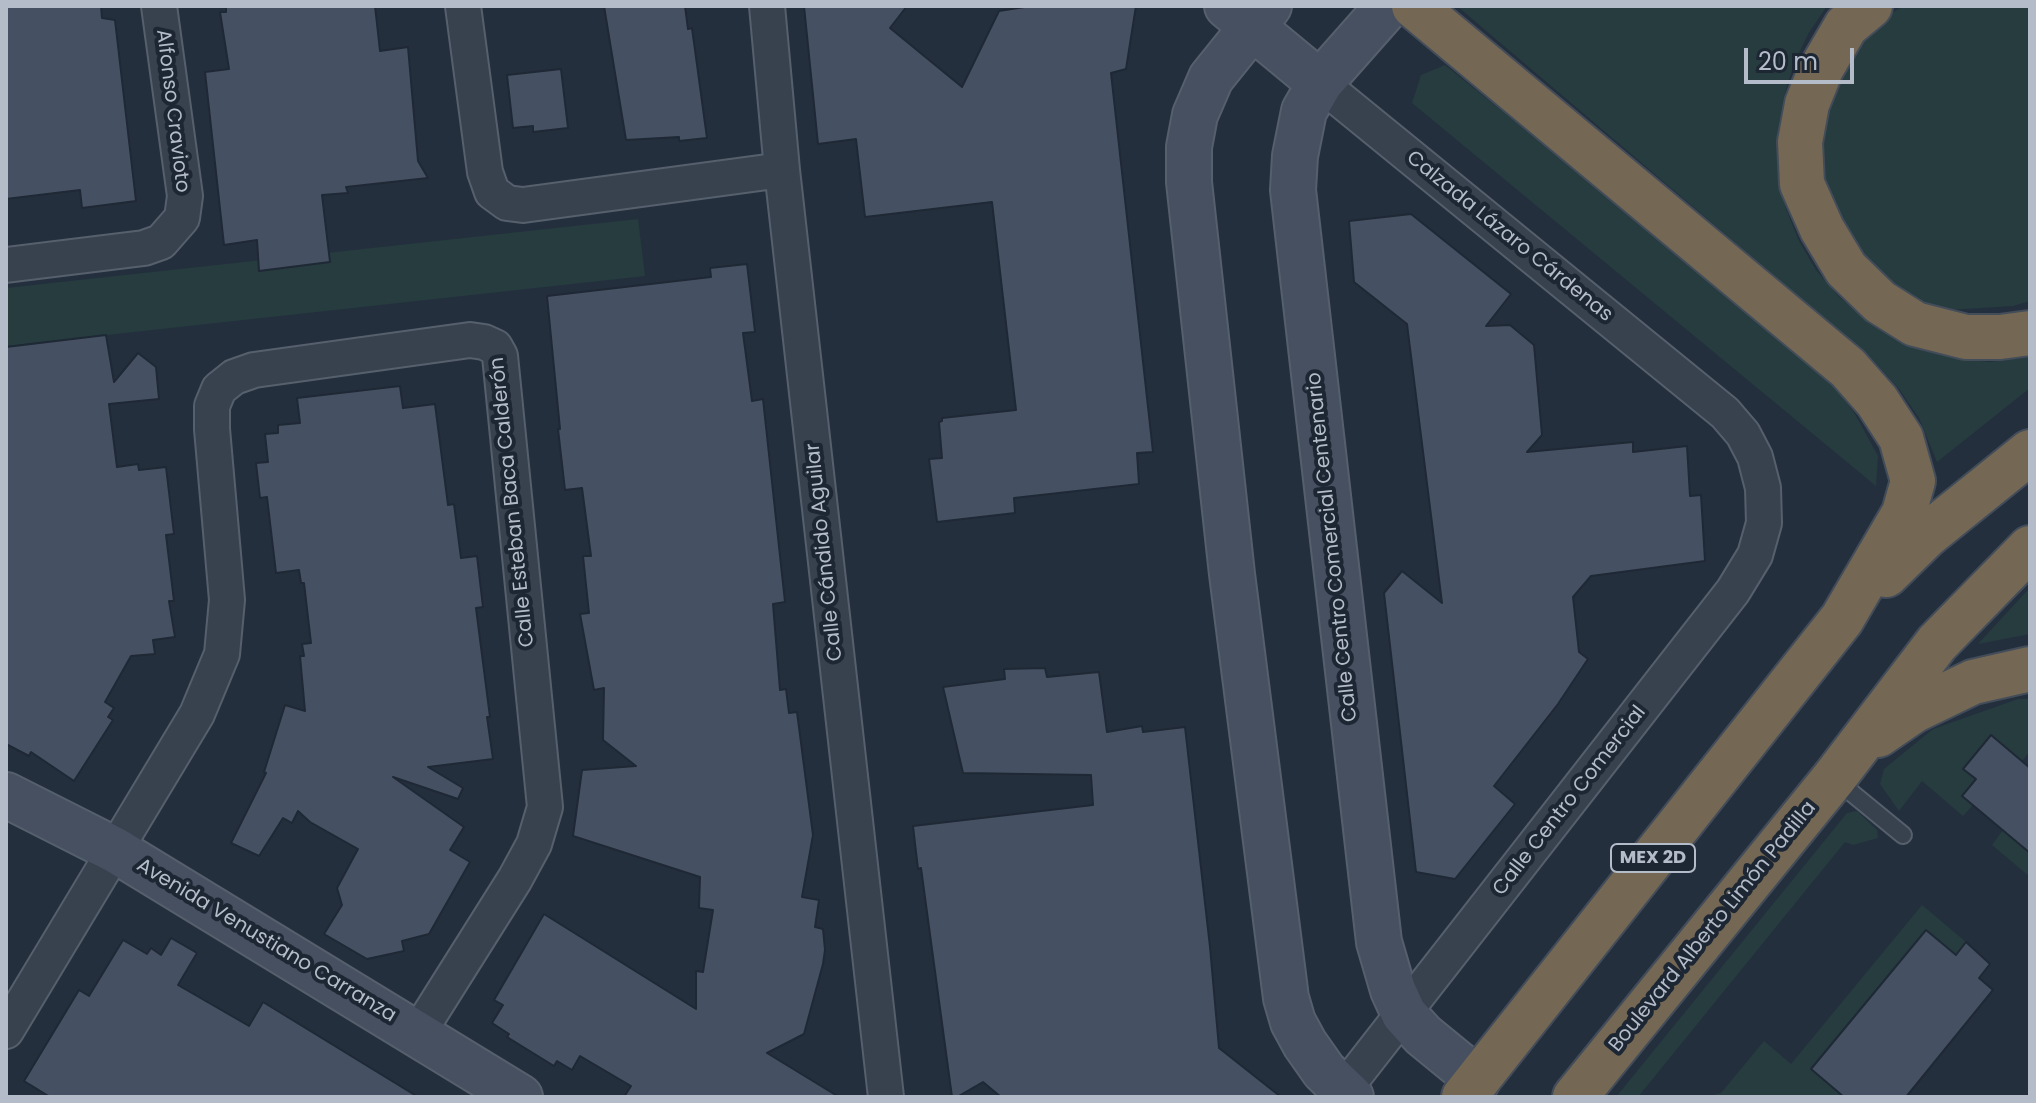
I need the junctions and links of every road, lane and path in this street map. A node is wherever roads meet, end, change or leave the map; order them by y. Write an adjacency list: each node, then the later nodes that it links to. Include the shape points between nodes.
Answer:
1 (159, 6): 10 (street, Alfonso Cravioto, via 185,196 182,218 161,242 144,248)
2 (463, 6): 9 (street, via 485,172 492,192 507,203)
3 (767, 6): 9 (street, Calle Cándido Aguilar)
4 (1388, 6): 8 (street, Calle Centro Comercial Centenario)
5 (1414, 6): 15 (highway, via 1848,368 1877,401 1901,438 1913,481 1904,513)
6 (1870, 6): 11 (highway, via 1846,26 1807,104 1800,142 1802,184 1822,229 1846,269 1880,302 1915,324 1966,337)
7 (1249, 13): 8 (street, Calzada Lázaro Cárdenas); 25 (street, via 1195,115 1189,182 1281,972 1293,1022)
8 (1320, 83): 13 (street, Calzada Lázaro Cárdenas, via 1725,413 1755,457); 21 (street, Calle Centro Comercial Centenario, via 1304,111 1293,190 1373,906 1385,969)
9 (782, 170): 27 (street, Calle Cándido Aguilar)
10 (6, 265)
11 (2030, 333)
12 (2030, 452): 15 (highway, MEX 2D, via 1927,535)
13 (1763, 488): 21 (street, Calle Centro Comercial, via 1764,523 1755,555 1733,591)
14 (2030, 548): 17 (highway, via 1937,643)
15 (1842, 619): 24 (highway, MEX 2D)
16 (2030, 669): 17 (highway, via 1973,682 1913,711)
17 (1842, 767): 19 (lane); 28 (highway, Boulevard Alberto Limón Padilla)
18 (6, 795): 20 (street, Avenida Venustiano Carranza)
19 (1903, 835)
20 (115, 850): 22 (street, Calle Esteban Baca Calderón); 23 (street, Avenida Venustiano Carranza); 23 (street, Calle Esteban Baca Calderón, via 197,714 222,654 227,600 212,429 219,389 254,370 470,340 495,347 545,807 534,844 515,879)
21 (1404, 1014): 24 (street, Calle Centro Comercial Centenario); 25 (street, Calle Centro Comercial)
22 (6, 1031)
23 (418, 1033): 26 (street, Avenida Venustiano Carranza)
24 (1471, 1088)
25 (1344, 1095)
26 (520, 1097)
27 (886, 1097)
28 (1575, 1097)

